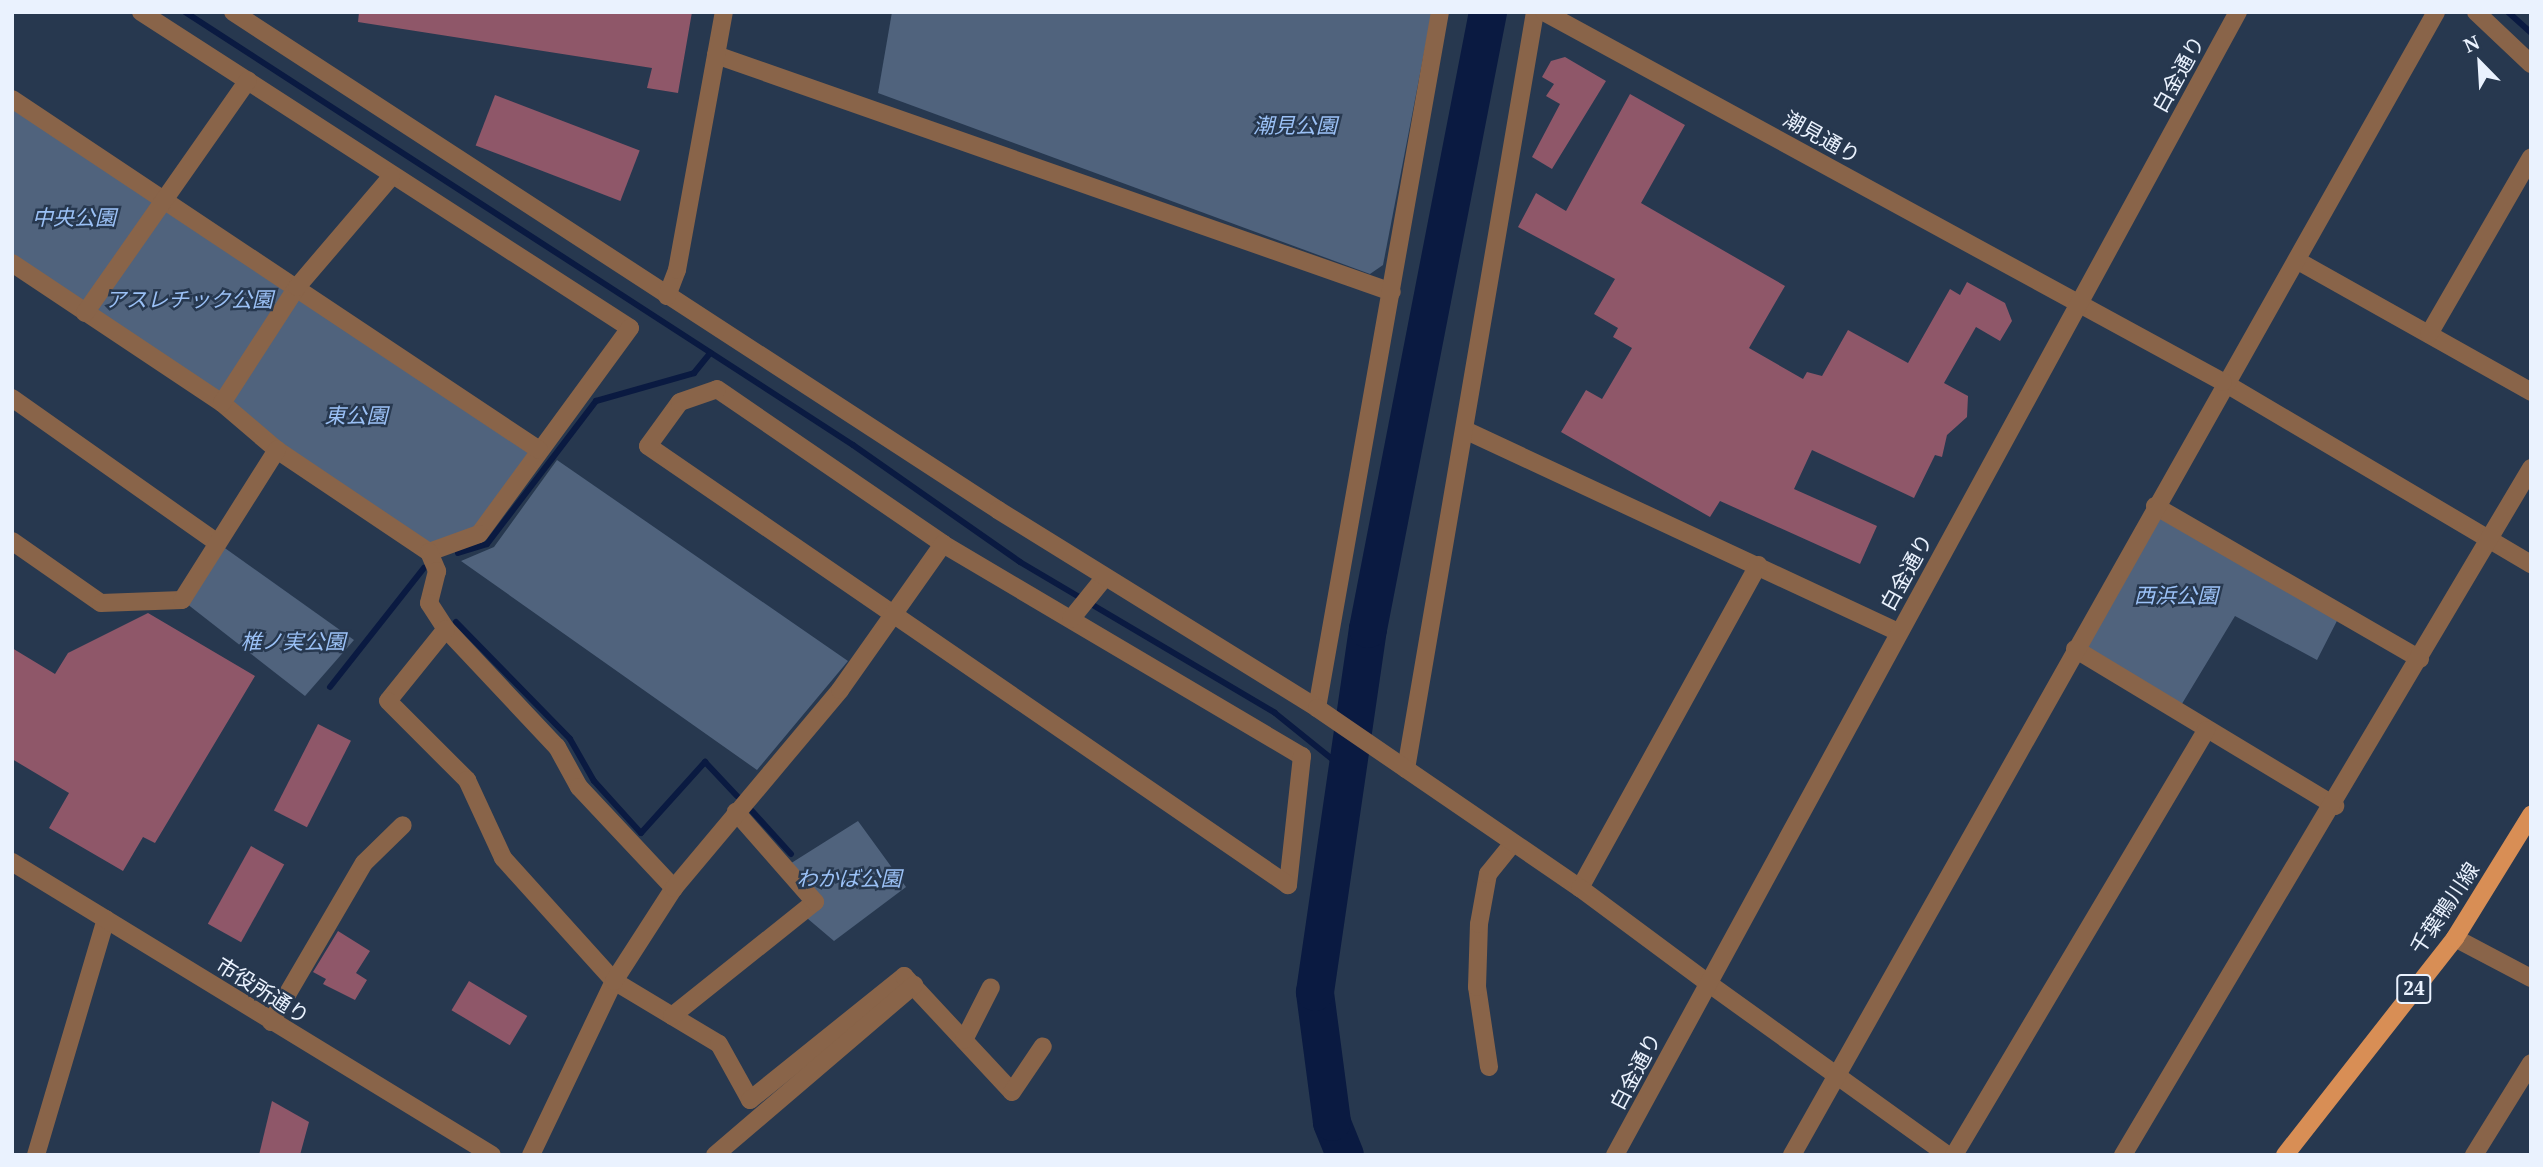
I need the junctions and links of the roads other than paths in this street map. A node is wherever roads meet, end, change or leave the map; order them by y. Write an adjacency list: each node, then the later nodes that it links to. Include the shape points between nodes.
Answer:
1 (141, 12): 12 (street)
2 (233, 12): 21 (street)
3 (724, 12): 10 (street)
4 (1440, 12): 20 (street)
5 (1535, 12): 29 (street)
6 (1544, 12): 22 (street, 潮見通り)
7 (2238, 12): 22 (street, 白金通り)
8 (2436, 12): 17 (street)
9 (2476, 12): 11 (street)
10 (716, 55): 20 (street); 21 (street, via 677,270)
11 (2531, 64)
12 (248, 80): 15 (street); 16 (street)
13 (12, 99): 16 (street)
14 (2531, 157): 24 (street)
15 (391, 177): 19 (street); 31 (street, via 630,328)
16 (160, 199): 19 (street); 23 (street)
17 (2298, 261): 24 (street); 25 (street)
18 (12, 263): 23 (street)
19 (297, 288): 28 (street); 31 (street)
20 (1392, 292): 48 (street)
21 (667, 296): 41 (street)
22 (2078, 302): 25 (street, 潮見通り); 45 (street, 白金通り)
23 (85, 313): 28 (street)
24 (2429, 334): 26 (street)
25 (2223, 382): 33 (street); 34 (street, 潮見通り)
26 (2531, 392)
27 (12, 398): 36 (street)
28 (222, 403): 30 (street)
29 (1467, 431): 40 (street); 50 (street)
30 (277, 450): 36 (street); 38 (street)
31 (538, 450): 38 (street, via 479,534)
32 (2531, 468): 34 (street)
33 (2155, 506): 46 (street); 47 (street)
34 (2488, 540): 39 (street, 潮見通り); 47 (street)
35 (12, 541): 36 (street, via 101,603 182,600)
36 (215, 541)
37 (943, 544): 42 (street); 42 (street, via 717,389 680,402 648,446); 43 (street)
38 (429, 552): 44 (street, via 437,571 429,603)
39 (2531, 564)
40 (1758, 565): 45 (street); 58 (street)
41 (1105, 577): 43 (street); 48 (street)
42 (892, 616): 43 (street, via 1289,885 1302,756); 52 (street, via 833,699)
43 (1071, 619)
44 (446, 629): 57 (street, via 557,747 579,787); 62 (street, via 388,701 467,780 503,858)
45 (1899, 632): 63 (street, 白金通り)
46 (2075, 649): 49 (street); 72 (street)
47 (2420, 659): 51 (street)
48 (1317, 708): 50 (street)
49 (2206, 730): 51 (street); 80 (street)
50 (1406, 769): 55 (street)
51 (2335, 806): 81 (street)
52 (736, 812): 57 (street); 66 (street, via 815,902)
53 (2531, 816): 60 (main road, 千葉鴨川線 / 24)
54 (403, 825): 67 (street, via 364,863)
55 (1513, 843): 58 (street); 71 (street, via 1488,874 1479,924 1477,987)
56 (12, 862): 59 (street, 市役所通り)
57 (674, 888): 62 (street)
58 (1580, 888): 63 (street)
59 (106, 919): 67 (street, 市役所通り); 73 (street)
60 (2455, 937): 61 (street); 82 (main road, 千葉鴨川線 / 24)
61 (2531, 978)
62 (614, 981): 66 (street); 75 (street)
63 (1709, 983): 72 (street); 77 (street, 白金通り)
64 (914, 985): 66 (street, via 904,976 750,1100 719,1044); 68 (street); 76 (street)
65 (991, 987): 68 (street)
66 (672, 1016)
67 (271, 1022): 74 (street, 市役所通り)
68 (964, 1040): 69 (street, via 1012,1092)
69 (1043, 1046)
70 (2531, 1063): 83 (street)
71 (1489, 1067)
72 (1835, 1076): 78 (street); 79 (street)
73 (36, 1155)
74 (492, 1155)
75 (531, 1155)
76 (715, 1155)
77 (1615, 1155)
78 (1791, 1155)
79 (1947, 1155)
80 (1954, 1155)
81 (2123, 1155)
82 (2285, 1155)
83 (2473, 1155)

